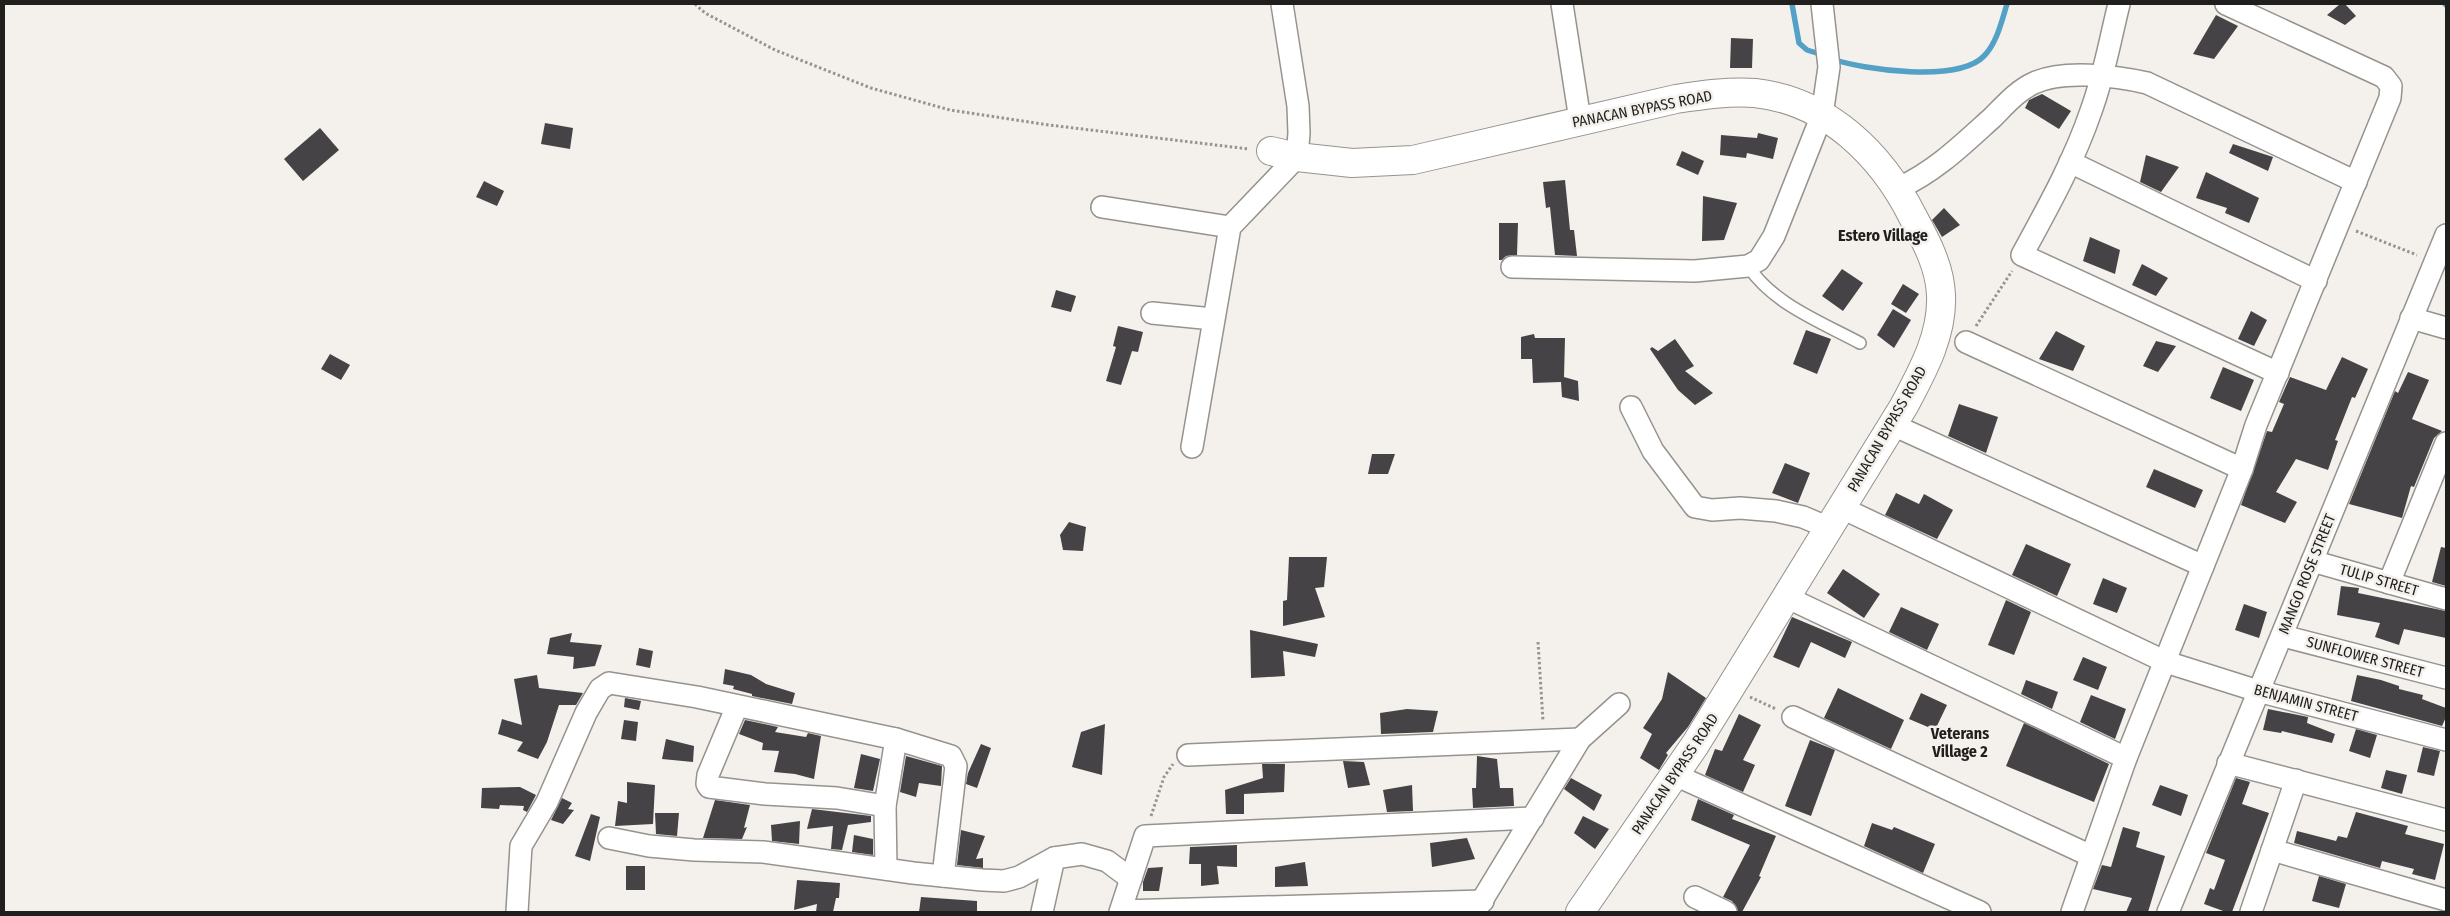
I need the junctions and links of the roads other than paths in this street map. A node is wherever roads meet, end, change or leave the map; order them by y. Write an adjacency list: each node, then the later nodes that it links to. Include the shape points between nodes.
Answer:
1 (1282, 4): 10 (street, via 1298,106)
2 (1562, 4): 8 (street)
3 (1822, 4): 7 (street, via 1829,67)
4 (2118, 4): 6 (street)
5 (2226, 4): 12 (street, via 2373,70 2388,81 2390,98)
6 (2102, 76): 11 (street, via 2092,111); 12 (street, via 2147,83); 13 (street, via 2074,76 2036,82 2011,100 1935,168)
7 (1822, 115): 8 (main road, PANACAN BYPASS ROAD, via 1780,98 1732,92 1676,99); 13 (main road, PANACAN BYPASS ROAD, via 1872,154); 17 (street, via 1774,236 1759,260)
8 (1580, 120): 10 (main road, PANACAN BYPASS ROAD, via 1413,160 1352,162)
9 (1271, 151): 10 (main road, PANACAN BYPASS ROAD)
10 (1297, 157): 15 (street)
11 (2070, 162): 19 (street); 26 (street, via 2022,255)
12 (2356, 182): 19 (street)
13 (1899, 188): 28 (main road, PANACAN BYPASS ROAD, via 1927,243 1941,295 1938,328 1925,365)
14 (1102, 207): 15 (street)
15 (1230, 227): 22 (street)
16 (2446, 236): 21 (street, MANGO ROSE STREET)
17 (1748, 266): 18 (street, via 1695,271); 24 (lane, via 1756,278 1779,298)
18 (1512, 267)
19 (2316, 281): 26 (street)
20 (1152, 313): 22 (street)
21 (2411, 318): 23 (street); 33 (street, MANGO ROSE STREET)
22 (1213, 319): 30 (street)
23 (2446, 328)
24 (1860, 342)
25 (1966, 342): 31 (street)
26 (2278, 373): 31 (street)
27 (1631, 407): 32 (street, BENJAMIN STREET, via 1652,451 1695,506 1704,510 1740,508)
28 (1893, 425): 32 (main road, PANACAN BYPASS ROAD); 34 (street)
29 (2446, 443): 35 (street)
30 (1192, 447)
31 (2242, 469): 34 (street)
32 (1835, 518): 36 (main road, PANACAN BYPASS ROAD); 39 (street, BENJAMIN STREET)
33 (2312, 561): 35 (street, TULIP STREET); 38 (street, MANGO ROSE STREET)
34 (2203, 566): 39 (street)
35 (2389, 583): 37 (street, TULIP STREET)
36 (1786, 597): 49 (street); 51 (main road, PANACAN BYPASS ROAD)
37 (2446, 599)
38 (2283, 636): 40 (street, SUNFLOWER STREET); 41 (street, MANGO ROSE STREET)
39 (2166, 662): 41 (street, BENJAMIN STREET); 49 (street)
40 (2446, 678)
41 (2258, 691): 47 (street, BENJAMIN STREET); 50 (street, MANGO ROSE STREET)
42 (1619, 704): 46 (street)
43 (737, 706): 45 (street); 53 (street, via 708,775 706,784 709,787 837,798); 66 (street, via 616,684 603,686 586,713 547,802 522,846)
44 (1793, 717): 58 (street)
45 (896, 739): 53 (street); 61 (street, via 946,754 954,760 956,766)
46 (1580, 739): 48 (street); 54 (street)
47 (2446, 740)
48 (1188, 756)
49 (2126, 758): 58 (street)
50 (2228, 763): 52 (street); 73 (street, MANGO ROSE STREET)
51 (1675, 775): 69 (main road, PANACAN BYPASS ROAD); 71 (street)
52 (2296, 780): 55 (street); 57 (street)
53 (885, 806): 60 (street)
54 (1533, 818): 62 (street, via 1145,836); 65 (street)
55 (2446, 820)
56 (609, 838): 60 (street, via 649,846 763,852)
57 (2272, 850): 64 (street); 74 (street)
58 (2091, 856): 72 (street)
59 (1054, 858): 61 (street, via 1019,877 1004,881); 62 (street, via 1082,854 1095,856); 67 (street)
60 (886, 869): 61 (street)
61 (943, 876)
62 (1131, 879): 68 (street)
63 (1695, 897): 70 (street)
64 (2446, 900)
65 (1479, 906): 68 (street)
66 (517, 912)
67 (1042, 912)
68 (1121, 912)
69 (1580, 912)
70 (1726, 912)
71 (1980, 912)
72 (2072, 912)
73 (2168, 912)
74 (2251, 912)

